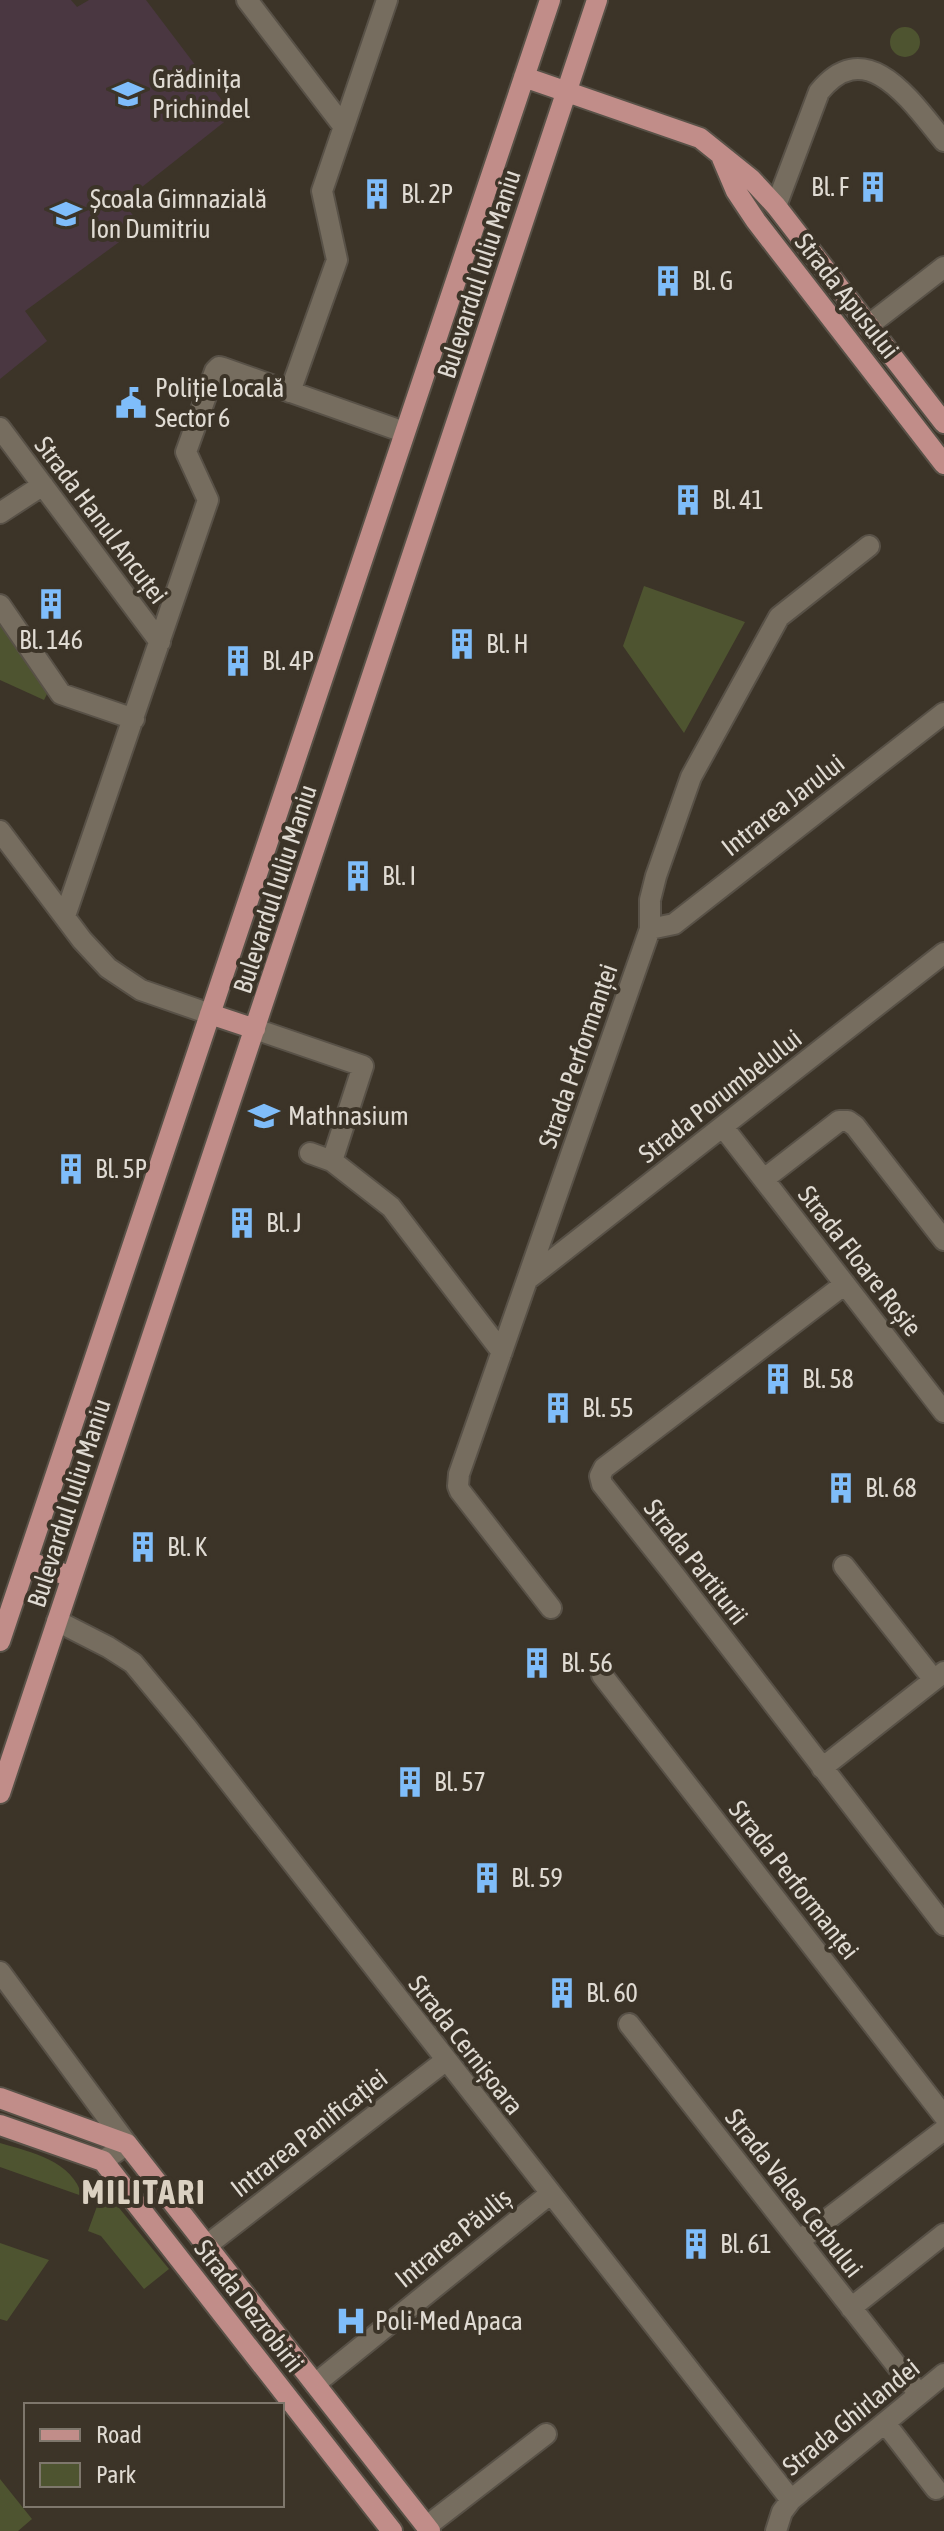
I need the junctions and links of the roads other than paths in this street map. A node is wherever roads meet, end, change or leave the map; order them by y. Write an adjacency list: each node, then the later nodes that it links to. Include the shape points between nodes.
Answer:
1 (247, 0): 7 (street)
2 (387, 0): 7 (street)
3 (550, 0): 5 (main road, Bulevardul Iuliu Maniu)
4 (597, 0): 6 (main road, Bulevardul Iuliu Maniu)
5 (524, 77): 6 (main road, Strada Apusului); 18 (main road, Bulevardul Iuliu Maniu)
6 (566, 90): 9 (main road, Strada Apusului, via 691,133); 32 (main road, Bulevardul Iuliu Maniu)
7 (344, 127): 15 (street, via 322,191 337,260)
8 (944, 141): 10 (street, via 884,76 841,71 819,92)
9 (721, 154): 10 (main road, Strada Apusului); 11 (main road, Strada Apusului)
10 (776, 206): 11 (main road); 13 (main road, Strada Apusului)
11 (756, 221): 14 (main road, Strada Apusului)
12 (944, 267): 13 (street)
13 (869, 325): 14 (main road); 16 (main road, Strada Apusului)
14 (848, 341): 19 (main road, Strada Apusului)
15 (290, 392): 18 (street); 24 (street, via 223,368 215,371 186,452 208,500)
16 (944, 423)
17 (0, 428): 20 (street, Strada Hanul Ancuței)
18 (404, 432): 31 (main road, Bulevardul Iuliu Maniu)
19 (944, 464)
20 (43, 485): 21 (street); 24 (street, Strada Hanul Ancuței)
21 (0, 513)
22 (869, 546): 29 (street, Strada Performanței, via 779,617 691,777 656,876)
23 (0, 605): 26 (street, via 61,694)
24 (160, 642): 26 (street)
25 (944, 713): 29 (street, Intrarea Jarului, via 674,924)
26 (134, 719): 28 (street)
27 (0, 831): 28 (street)
28 (65, 916): 31 (street, via 95,956 124,981)
29 (650, 929): 38 (street, Strada Performanței)
30 (944, 953): 33 (street, Strada Porumbelului)
31 (210, 1014): 32 (main road); 42 (main road, Bulevardul Iuliu Maniu)
32 (255, 1029): 35 (street, via 363,1066); 44 (main road, Bulevardul Iuliu Maniu)
33 (723, 1127): 36 (street, Strada Floare Roșie); 38 (street, Strada Porumbelului)
34 (310, 1153): 35 (street)
35 (332, 1161): 40 (street, via 391,1207)
36 (764, 1179): 37 (street, Strada Floare Roșie, via 839,1121 848,1121); 39 (street, Strada Floare Roșie)
37 (944, 1240)
38 (527, 1280): 40 (street, Strada Performanței)
39 (845, 1284): 41 (street, Strada Floare Roșie); 50 (street, Strada Partiturii, via 600,1476)
40 (502, 1352): 45 (street, Strada Performanței, via 458,1486)
41 (944, 1412)
42 (27, 1561): 44 (main road); 47 (main road, Bulevardul Iuliu Maniu)
43 (844, 1566): 49 (street)
44 (72, 1577): 46 (main road, Bulevardul Iuliu Maniu)
45 (551, 1608)
46 (57, 1621): 51 (main road, Bulevardul Iuliu Maniu); 55 (street, Strada Cernișoara, via 142,1672)
47 (0, 1641)
48 (602, 1675): 57 (street, Strada Performanței)
49 (939, 1676): 50 (street)
50 (822, 1768): 52 (street, Strada Partiturii)
51 (0, 1793)
52 (944, 1925)
53 (0, 1972): 60 (street, Strada Dezrobirii)
54 (629, 2024): 64 (street, Strada Valea Cerbului)
55 (445, 2061): 62 (street, Strada Cernișoara); 65 (street, Intrarea Panificației)
56 (0, 2098): 60 (main road)
57 (944, 2116)
58 (0, 2125): 61 (main road)
59 (944, 2130): 64 (street)
60 (127, 2144): 61 (street); 65 (main road, Strada Dezrobirii)
61 (103, 2161): 75 (main road, Strada Dezrobirii)
62 (550, 2194): 68 (street, Intrarea Păuliș); 73 (street, Strada Cernișoara)
63 (944, 2234): 66 (street)
64 (799, 2241): 66 (street, Strada Valea Cerbului)
65 (206, 2246): 68 (main road, Strada Dezrobirii)
66 (851, 2308): 69 (street, Strada Valea Cerbului)
67 (944, 2374): 69 (street, Strada Ghirlandei)
68 (315, 2384): 74 (main road, Strada Dezrobirii)
69 (919, 2394): 70 (street, Strada Ghirlandei)
70 (885, 2423): 72 (street); 73 (street, Strada Ghirlandei)
71 (546, 2434): 74 (street)
72 (936, 2489)
73 (791, 2500): 76 (street)
74 (429, 2529)
75 (392, 2531)
76 (776, 2531)

